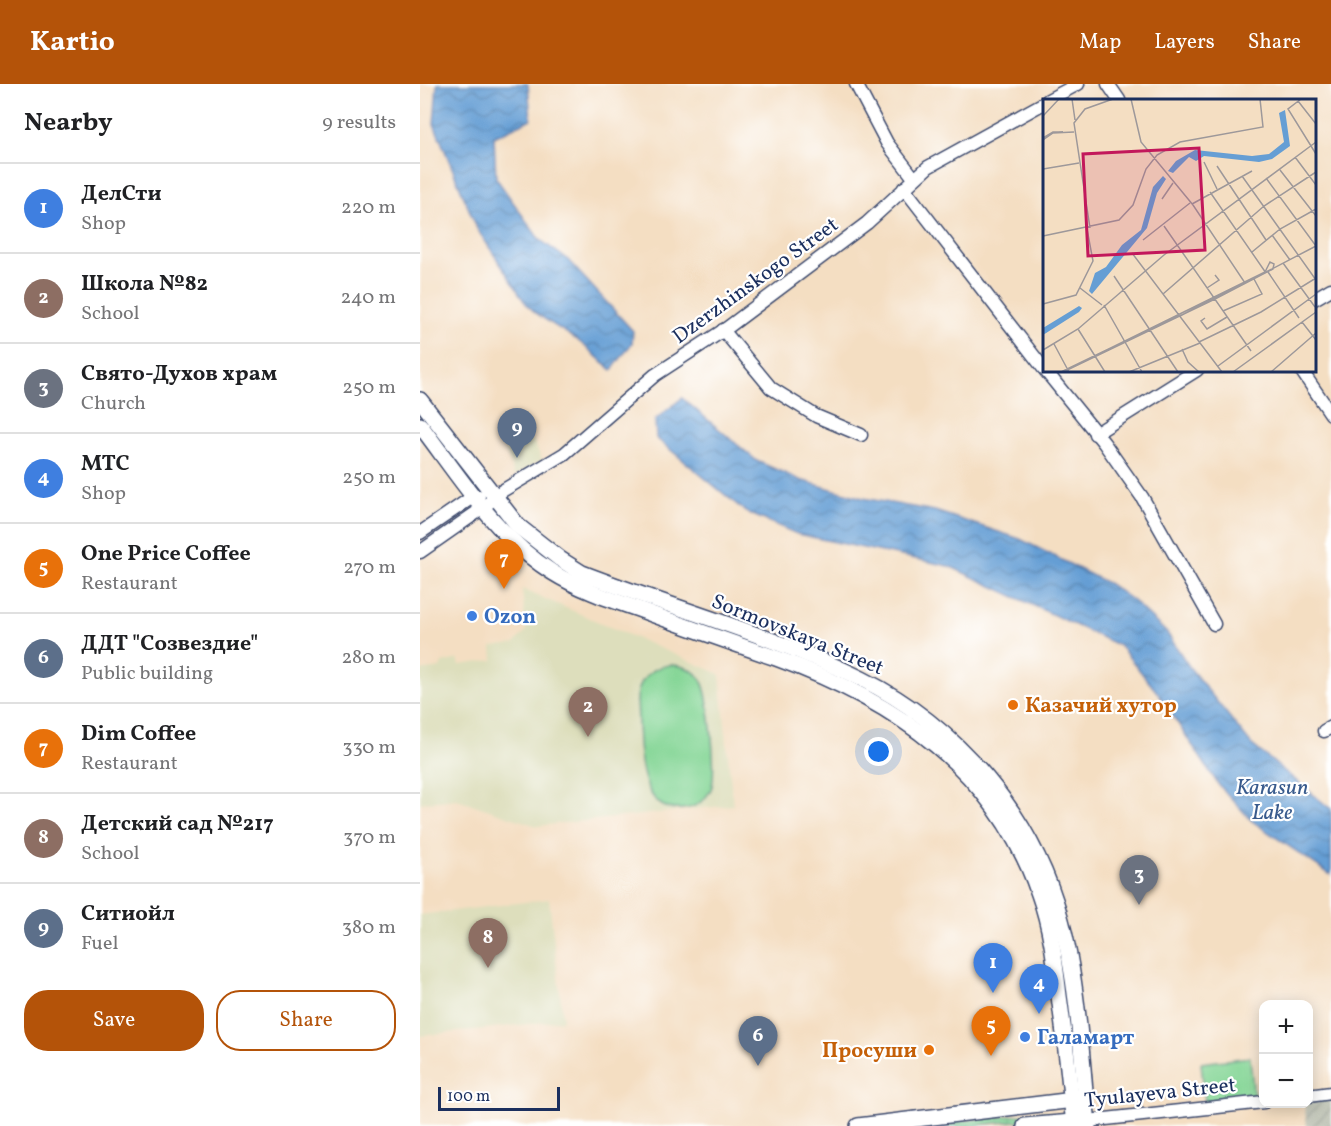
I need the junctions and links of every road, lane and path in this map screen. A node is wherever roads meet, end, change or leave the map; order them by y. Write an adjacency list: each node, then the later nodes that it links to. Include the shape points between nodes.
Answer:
1 (856, 84): 7 (street, via 887,143)
2 (1078, 84): 4 (street, Dzerzhinskogo Street)
3 (1108, 84): 5 (street)
4 (1051, 99)
5 (1118, 99)
6 (1043, 104): 7 (street, Dzerzhinskogo Street)
7 (914, 178): 8 (street, Dzerzhinskogo Street)
8 (904, 189): 11 (street, Dzerzhinskogo Street, via 867,223); 12 (street)
9 (1331, 289): 10 (street)
10 (1316, 298)
11 (723, 330): 20 (street, via 771,388 816,416); 21 (street, Dzerzhinskogo Street, via 655,375 564,454)
12 (1043, 367)
13 (1047, 372): 19 (street)
14 (1194, 372): 19 (street)
15 (1302, 372): 17 (street)
16 (420, 400): 21 (main road, Sormovskaya Street)
17 (1331, 414)
18 (420, 425): 21 (main road, Sormovskaya Street)
19 (1095, 434): 24 (street, via 1142,497)
20 (861, 435)
21 (484, 500): 22 (street); 23 (street); 27 (main road, Sormovskaya Street, via 525,552 581,589 863,688 936,728 968,756 1026,831 1042,863 1061,921 1071,978)
22 (420, 532)
23 (420, 552)
24 (1214, 624)
25 (1331, 1092): 26 (street)
26 (1313, 1095)
27 (1078, 1100): 29 (main road, Sormovskaya Street); 30 (main road, Tyulayeva Street)
28 (1259, 1102): 29 (street, Tyulayeva Street)
29 (1081, 1124): 31 (main road, Tyulayeva Street)
30 (858, 1126)
31 (1024, 1126)

